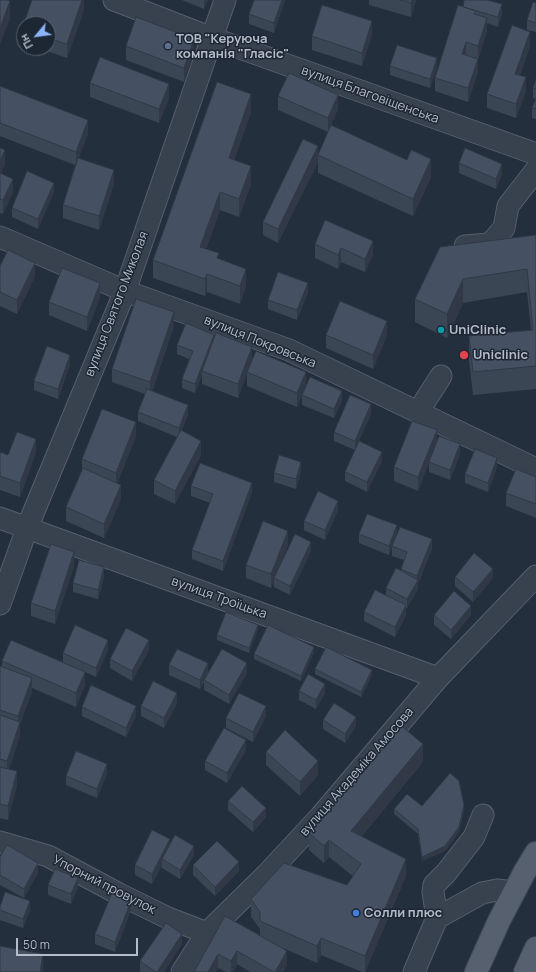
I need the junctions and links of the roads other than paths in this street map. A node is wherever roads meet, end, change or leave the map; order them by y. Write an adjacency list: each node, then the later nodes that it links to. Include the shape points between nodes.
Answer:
1 (114, 0): 3 (street, вулиця Благовіщенська)
2 (225, 0): 3 (street, вулиця Святого Миколая)
3 (212, 38): 4 (street, вулиця Благовіщенська); 8 (street, вулиця Святого Миколая)
4 (536, 154)
5 (536, 170): 7 (street, via 508,206 504,228 490,244)
6 (0, 237): 8 (street, вулиця Покровська)
7 (465, 246)
8 (125, 291): 10 (street, вулиця Покровська, via 289,350); 13 (street, вулиця Святого Миколая)
9 (441, 376): 10 (street)
10 (418, 412): 11 (street, вулиця Покровська)
11 (536, 469)
12 (0, 518): 13 (street, вулиця Троїцька)
13 (27, 528): 15 (street, вулиця Святого Миколая); 16 (street, вулиця Троїцька)
14 (536, 576): 16 (street, вулиця Академіка Амосова)
15 (0, 604)
16 (438, 678): 22 (street, вулиця Академіка Амосова, via 320,817)
17 (482, 815): 21 (street, via 474,836 434,885)
18 (0, 842): 22 (street, Упорний провулок, via 48,856 168,918)
19 (536, 853): 20 (main road)
20 (514, 892): 21 (street, via 489,891); 26 (main road)
21 (437, 918): 24 (street)
22 (207, 933): 25 (street, вулиця Академіка Амосова)
23 (536, 948): 27 (main road)
24 (417, 971)
25 (182, 972)
26 (476, 972)
27 (524, 972)

